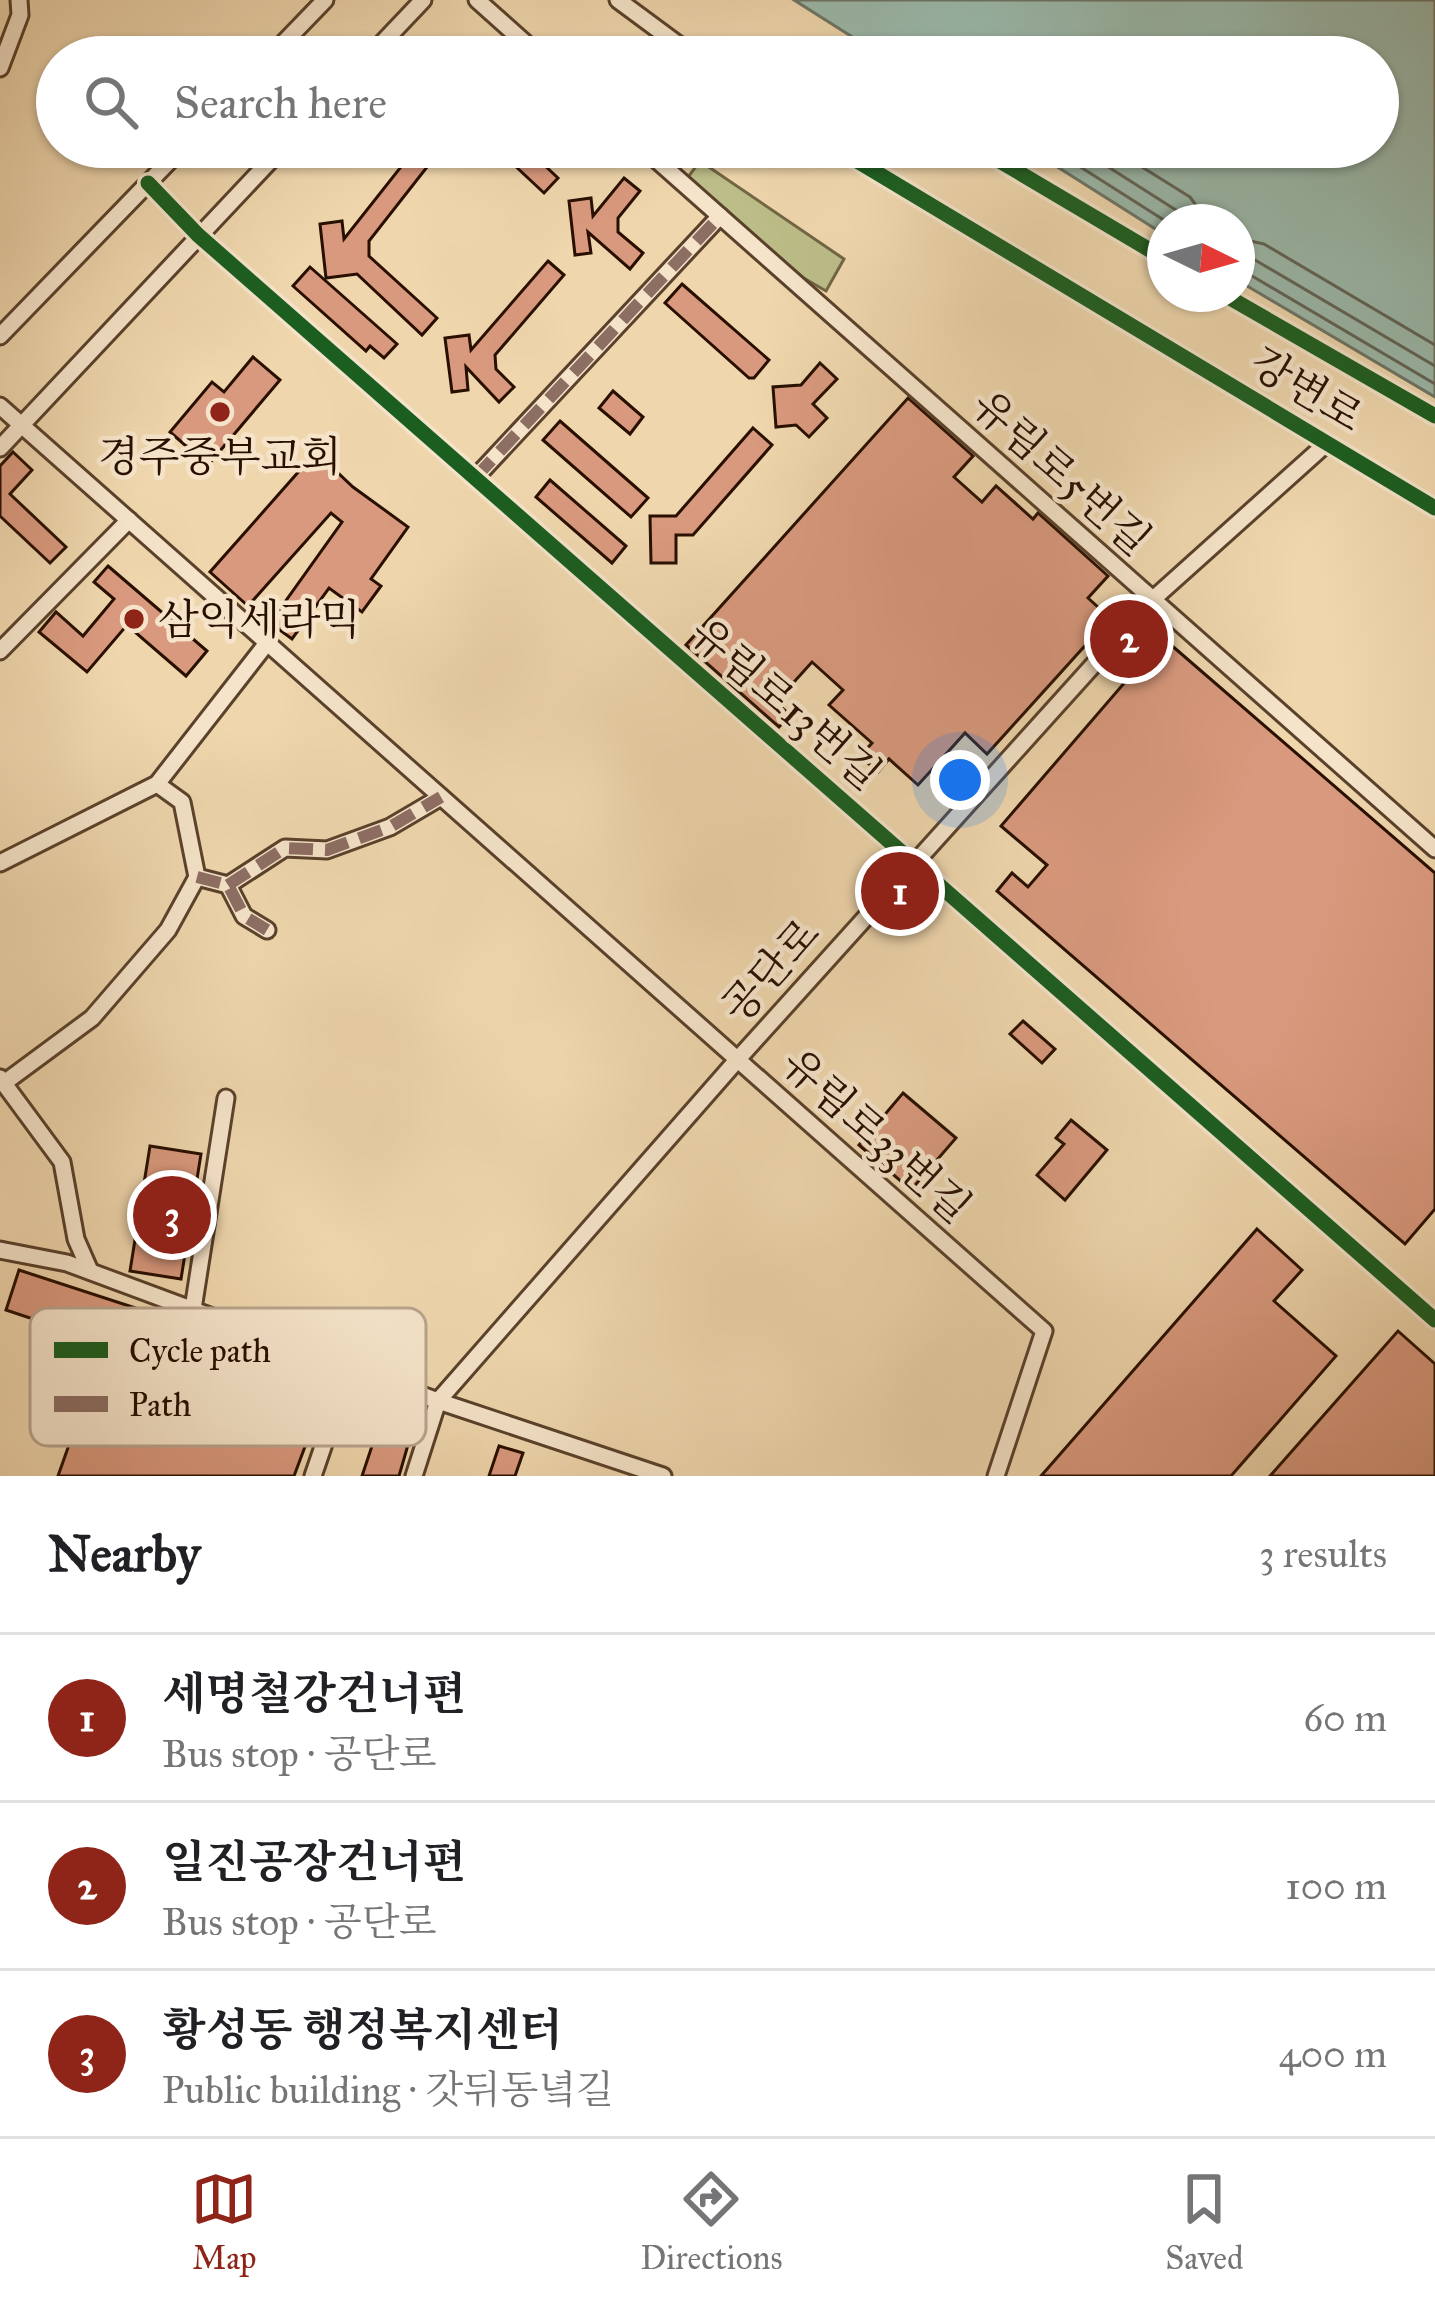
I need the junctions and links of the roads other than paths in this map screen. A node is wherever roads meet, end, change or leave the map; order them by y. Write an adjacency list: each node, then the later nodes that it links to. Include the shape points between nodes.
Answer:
1 (19, 0): 10 (street)
2 (325, 0): 6 (street)
3 (423, 0): 7 (street)
4 (477, 0): 8 (street)
5 (618, 0): 9 (street)
6 (290, 36)
7 (389, 36)
8 (517, 36)
9 (667, 36)
10 (0, 68)
11 (163, 168): 15 (street)
12 (263, 168): 17 (street)
13 (666, 168): 16 (street, 유림로5번길)
14 (869, 168): 21 (street, 강변로)
15 (148, 183): 17 (street, 유림로13번길); 18 (street)
16 (720, 216): 23 (street); 26 (street, 유림로5번길)
17 (198, 235): 20 (street); 23 (street, 유림로13번길)
18 (0, 336)
19 (0, 406): 20 (street, 유림로33번길)
20 (22, 426): 22 (street); 25 (street, 유림로33번길)
21 (1327, 443): 24 (street, 강변로); 26 (street, 공단로)
22 (0, 448)
23 (475, 478): 35 (street, 유림로13번길)
24 (1435, 508)
25 (129, 520): 27 (street, 유림로33번길); 28 (street)
26 (1151, 601): 33 (street, 유림로5번길); 35 (street, 공단로)
27 (267, 643): 29 (street); 30 (street, 유림로33번길)
28 (0, 651)
29 (157, 784): 31 (street); 36 (street, via 182,802)
30 (441, 797): 37 (street, via 327,850 285,848); 39 (street, 유림로33번길)
31 (32, 844): 32 (street); 34 (street)
32 (0, 847)
33 (1435, 849)
34 (0, 863)
35 (915, 864): 39 (street, 공단로); 46 (street, 유림로13번길)
36 (197, 878): 37 (street); 40 (street, via 167,930 92,1018)
37 (228, 885): 38 (street, via 244,916)
38 (267, 930)
39 (737, 1059): 48 (street, 공단로); 55 (street, 유림로33번길, via 1044,1331)
40 (2, 1080): 43 (street, via 62,1162)
41 (226, 1098): 45 (street)
42 (0, 1250): 43 (street)
43 (90, 1271): 44 (street)
44 (190, 1308)
45 (193, 1308)
46 (1435, 1320)
47 (426, 1396): 48 (street)
48 (438, 1401): 49 (street, 공단로); 54 (street)
49 (426, 1438)
50 (323, 1446): 52 (street)
51 (424, 1446): 53 (street, 공단로)
52 (313, 1476)
53 (414, 1476)
54 (663, 1476)
55 (996, 1476)

